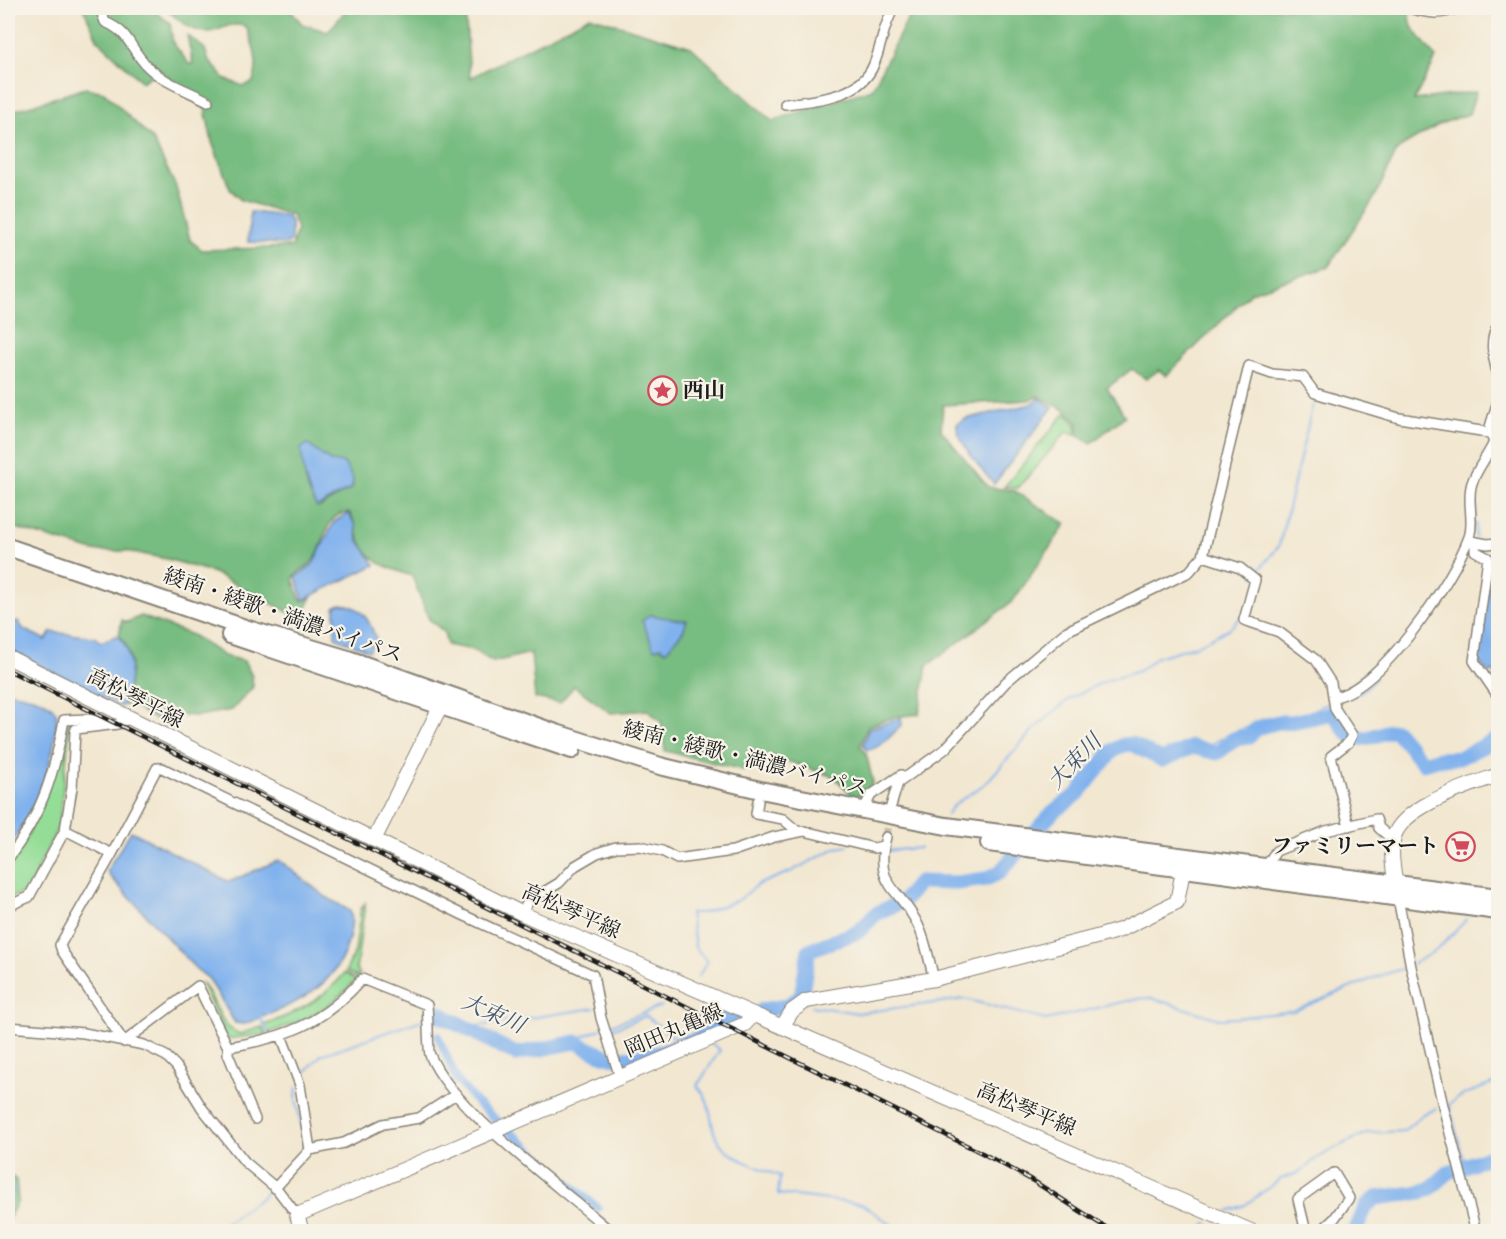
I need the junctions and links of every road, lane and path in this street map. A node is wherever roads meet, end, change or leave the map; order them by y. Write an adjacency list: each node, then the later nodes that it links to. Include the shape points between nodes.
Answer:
1 (100, 8): 5 (street, via 105,22 128,36 151,70)
2 (894, 8): 6 (street, via 867,77 827,99)
3 (1408, 8): 4 (street, via 1432,15)
4 (1458, 8)
5 (208, 101)
6 (785, 104)
7 (1498, 326): 8 (street, via 1493,345)
8 (1498, 376)
9 (1498, 401): 10 (street, via 1489,430)
10 (1495, 436): 11 (street, via 1472,484); 14 (street, via 1379,412 1315,393 1303,378 1249,366)
11 (1473, 543): 12 (street); 17 (street, via 1475,551 1488,558 1474,661); 19 (street, via 1433,605 1395,651 1357,689)
12 (1498, 543)
13 (8, 547): 18 (highway, 綾南・綾歌・満濃バイパス, via 348,659)
14 (1203, 556): 19 (street, via 1240,568 1255,580 1244,620 1279,632 1316,660 1327,673); 21 (street, via 1189,572 1067,631 1006,682 945,749)
15 (8, 559): 18 (highway, 綾南・綾歌・満濃バイパス)
16 (8, 657): 20 (main road, 高松琴平線)
17 (1498, 696)
18 (443, 700): 23 (highway, 綾南・綾歌・満濃バイパス, via 658,776); 25 (highway, 綾南・綾歌・満濃バイパス, via 660,766); 29 (main road)
19 (1334, 700): 26 (street, via 1351,737 1331,756)
20 (123, 722): 27 (street, via 76,729); 29 (main road, 高松琴平線); 33 (street, via 64,720 44,799)
21 (914, 772): 24 (street, via 895,788); 25 (street, via 909,769 871,795)
22 (1498, 775): 31 (main road, via 1412,813)
23 (758, 801): 28 (street, via 756,814 783,819); 30 (highway, 綾南・綾歌・満濃バイパス, via 861,822)
24 (891, 806)
25 (863, 811): 30 (highway, 綾南・綾歌・満濃バイパス)
26 (1349, 826): 31 (street, via 1376,819 1379,828); 35 (street, via 1276,851)
27 (64, 830): 32 (street); 38 (street, via 29,897)
28 (797, 831): 40 (street, via 733,851 677,859 662,850 640,846 605,850 575,866 558,883 529,901); 41 (street, via 874,848 884,846 887,881 920,929)
29 (374, 840): 40 (main road, 高松琴平線)
30 (1014, 840): 34 (highway, 綾南・綾歌・満濃バイパス)
31 (1393, 840): 36 (main road)
32 (112, 854): 46 (street, via 60,945); 48 (street, via 157,768 162,768 593,975)
33 (8, 859)
34 (1184, 864): 35 (highway, 綾南・綾歌・満濃バイパス); 36 (highway, 綾南・綾歌・満濃バイパス); 41 (main road, via 1177,902 1120,930)
35 (1266, 866): 36 (highway, 綾南・綾歌・満濃バイパス)
36 (1397, 891): 37 (highway, 綾南・綾歌・満濃バイパス); 39 (highway, 綾南・綾歌・満濃バイパス); 60 (street, via 1410,966)
37 (1498, 897)
38 (8, 906)
39 (1498, 911)
40 (521, 913): 42 (main road, 高松琴平線)
41 (934, 979): 44 (main road, via 803,1002)
42 (753, 1015): 44 (main road, 岡田丸亀線); 48 (main road, 岡田丸亀線, via 745,1024)
43 (8, 1027): 46 (street, via 84,1033)
44 (782, 1027): 57 (main road, 高松琴平線)
45 (281, 1035): 47 (street); 49 (street, via 313,1023 332,1010 362,979 427,1005 428,1053); 52 (street, via 298,1082)
46 (124, 1042): 47 (street, via 198,986); 53 (street, via 151,1048 171,1060 202,1108 245,1162)
47 (228, 1047): 50 (street)
48 (620, 1077): 51 (main road, 岡田丸亀線)
49 (456, 1094): 51 (street); 52 (street, via 419,1118 383,1124 344,1143)
50 (255, 1119)
51 (500, 1128): 54 (main road, 岡田丸亀線); 56 (street)
52 (310, 1150): 53 (street)
53 (273, 1187): 54 (street)
54 (297, 1215): 55 (main road)
55 (302, 1232)
56 (611, 1232)
57 (1253, 1232)
58 (1306, 1232): 59 (street, via 1298,1199 1334,1173 1349,1198)
59 (1320, 1232)
60 (1476, 1232)

